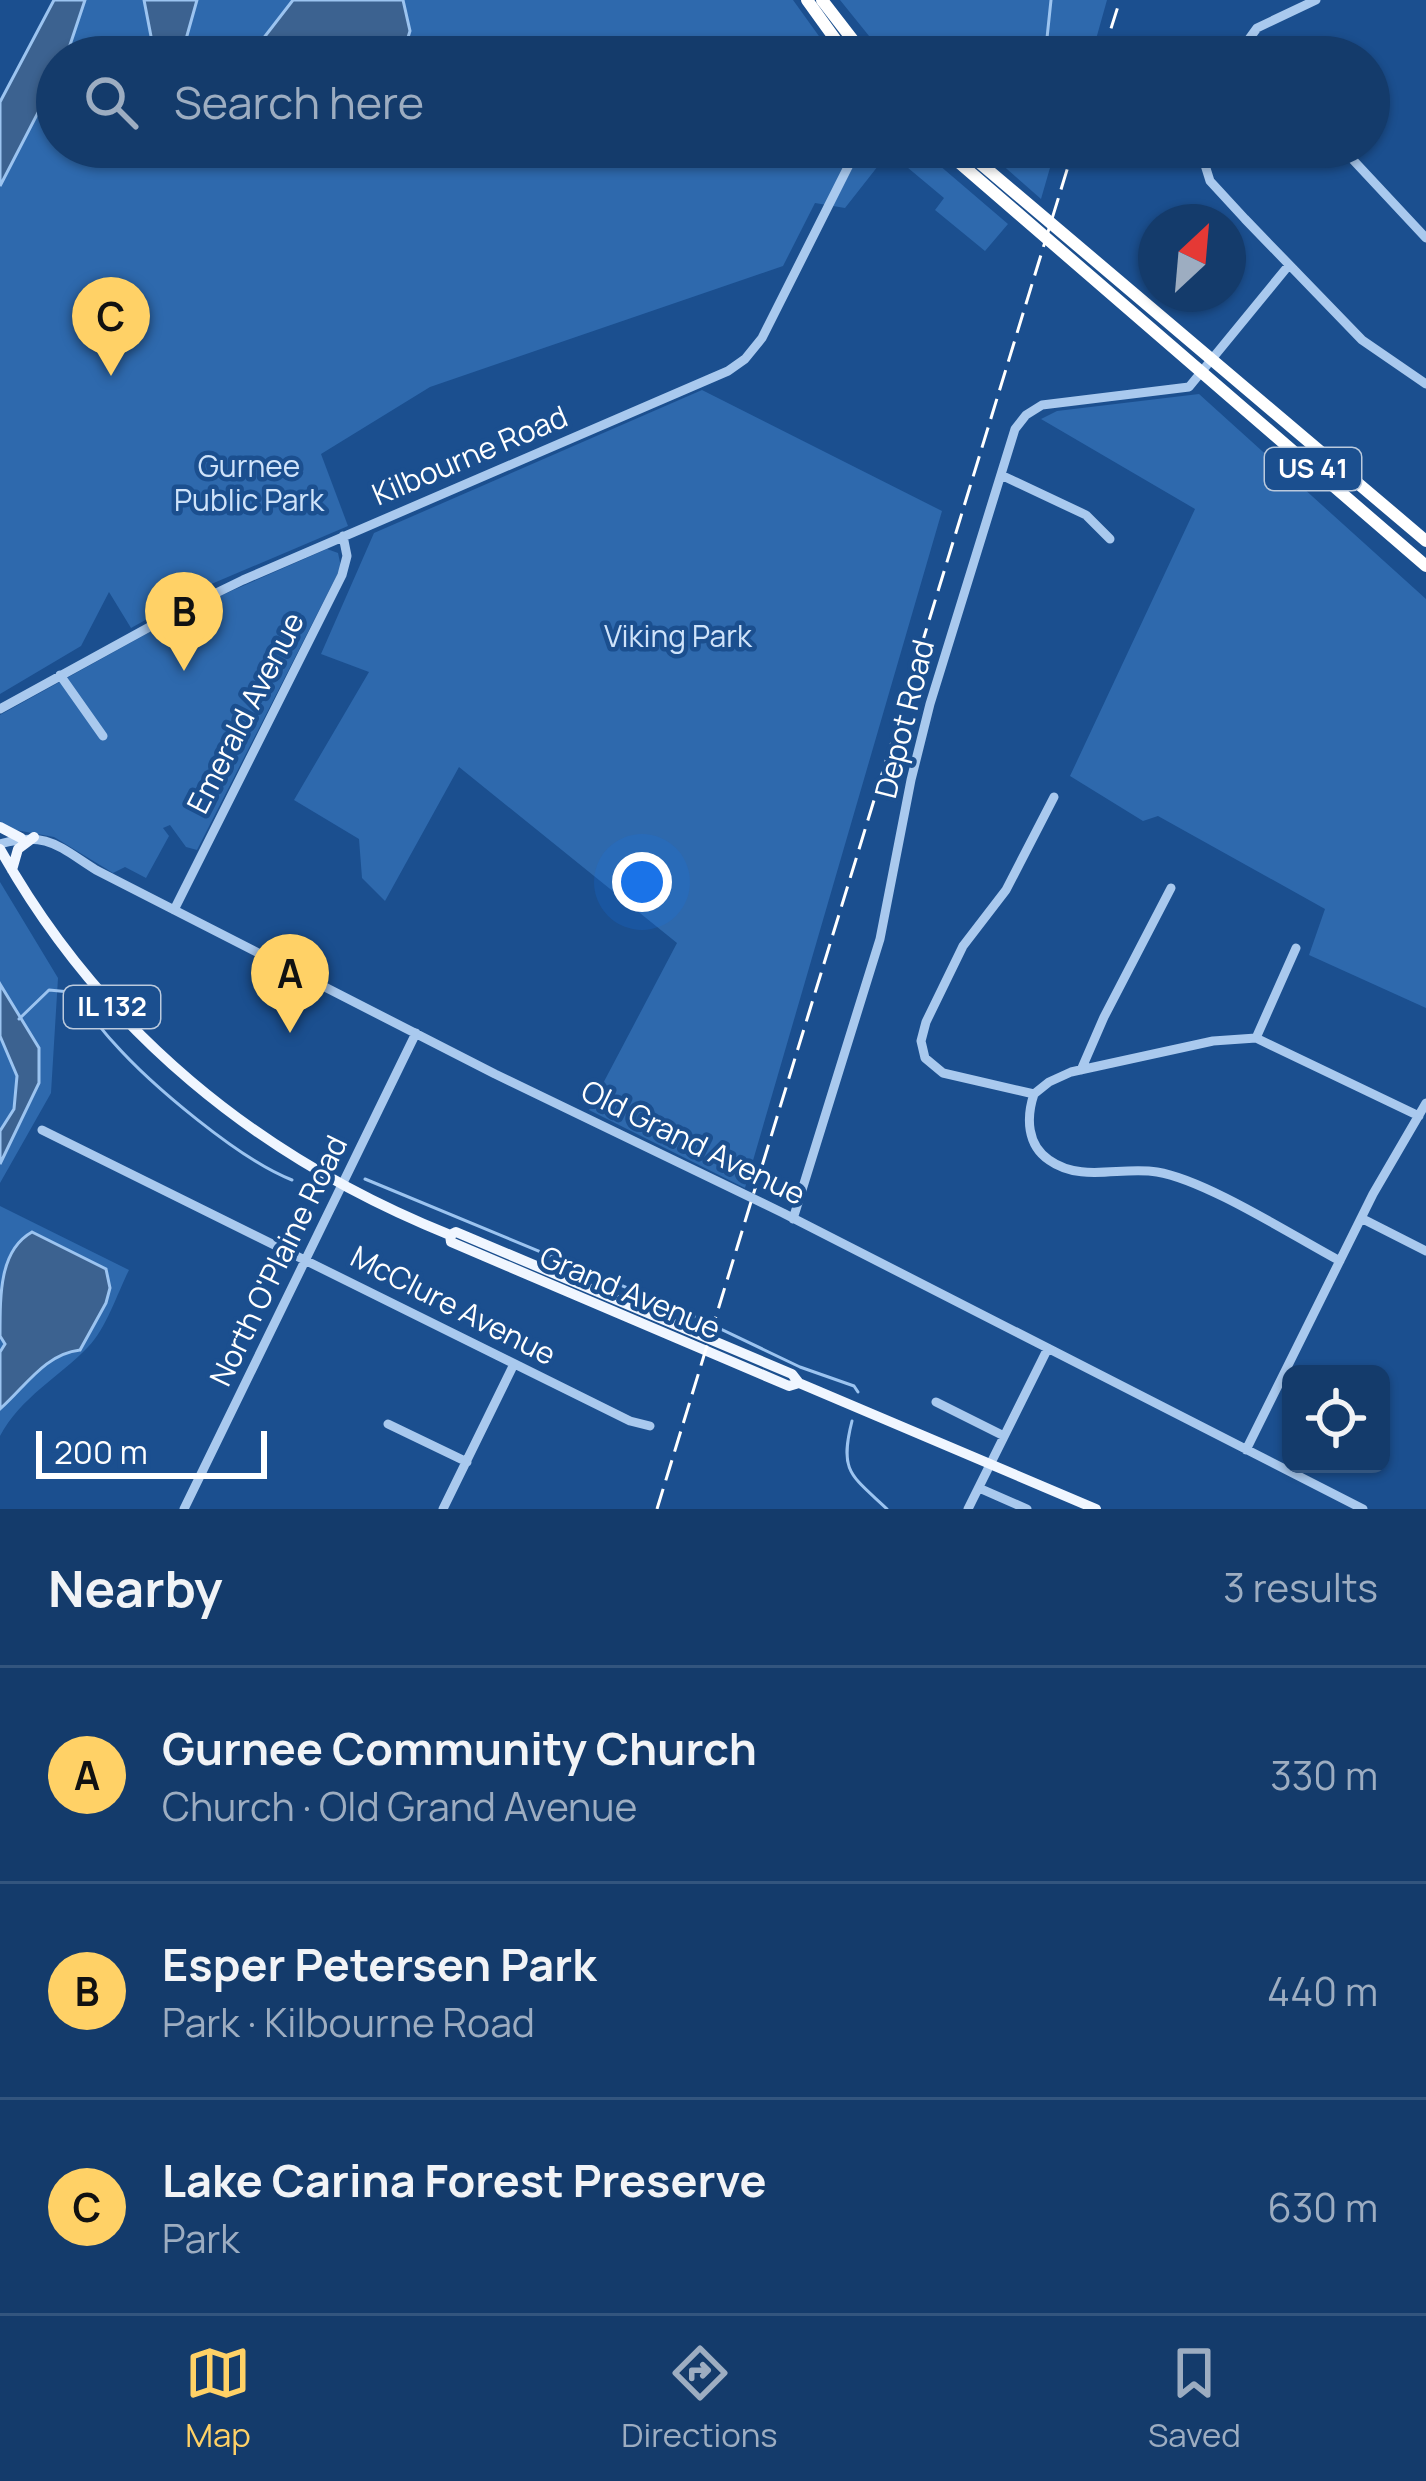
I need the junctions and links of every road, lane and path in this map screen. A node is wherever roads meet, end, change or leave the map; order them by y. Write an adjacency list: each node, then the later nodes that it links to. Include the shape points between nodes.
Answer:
1 (807, 0): 4 (highway)
2 (822, 0): 5 (highway)
3 (1316, 0): 6 (street, via 1267,21)
4 (833, 36)
5 (850, 36)
6 (1253, 36)
7 (847, 168): 19 (street, Kilbourne Road, via 745,359)
8 (965, 168): 16 (highway, US 41)
9 (987, 168): 14 (highway, US 41)
10 (1206, 168): 13 (street)
11 (1361, 168): 12 (street)
12 (1426, 238)
13 (1289, 265): 14 (street); 17 (street, via 1362,340)
14 (1211, 358): 16 (street); 21 (highway, US 41)
15 (1426, 368): 17 (street)
16 (1201, 371): 18 (street, Depot Road, via 1189,387 1033,410 1015,429); 22 (highway, US 41)
17 (1423, 382)
18 (1001, 475): 20 (street, via 1086,514); 43 (street, Depot Road, via 922,737 880,939)
19 (343, 536): 23 (street, Kilbourne Road); 32 (street, Emerald Avenue, via 342,575)
20 (1110, 539)
21 (1426, 541)
22 (1426, 566)
23 (60, 675): 24 (street, Kilbourne Road); 25 (street)
24 (0, 709)
25 (103, 736)
26 (1054, 797): 37 (street, via 1023,862 963,946 922,1035 925,1058 944,1073)
27 (0, 827): 28 (main road)
28 (27, 838): 29 (street); 30 (main road); 32 (street, Old Grand Avenue, via 59,846)
29 (0, 846): 30 (main road, Grand Avenue / IL 132)
30 (12, 870): 41 (main road, Grand Avenue / IL 132, via 84,974 164,1059 257,1134)
31 (1172, 888): 36 (street)
32 (174, 910): 34 (street, Old Grand Avenue)
33 (1296, 948): 35 (street)
34 (416, 1033): 41 (street, North O'Plaine Road); 43 (street, Old Grand Avenue)
35 (1256, 1038): 36 (street); 39 (street)
36 (1081, 1070): 37 (street)
37 (1034, 1094): 46 (street, via 1033,1142 1053,1163 1084,1173 1172,1176)
38 (1426, 1103): 39 (street)
39 (1419, 1116): 42 (street)
40 (42, 1130): 45 (street, McClure Avenue)
41 (342, 1186): 45 (street, North O'Plaine Road); 55 (main road, Grand Avenue / IL 132, via 451,1242)
42 (1361, 1218): 44 (street); 46 (street)
43 (794, 1219): 47 (street, Old Grand Avenue)
44 (1426, 1251)
45 (306, 1259): 48 (street, McClure Avenue); 58 (street, North O'Plaine Road)
46 (1340, 1261): 53 (street)
47 (1048, 1348): 52 (street); 53 (street, Old Grand Avenue)
48 (514, 1364): 51 (street, McClure Avenue); 54 (street)
49 (937, 1402): 52 (street)
50 (388, 1424): 54 (street)
51 (650, 1426)
52 (1004, 1436): 55 (street)
53 (1246, 1450): 63 (street, Old Grand Avenue)
54 (466, 1462): 57 (street)
55 (991, 1464): 56 (street); 62 (main road, Grand Avenue / IL 132)
56 (979, 1488): 60 (street); 61 (street)
57 (445, 1505): 59 (street)
58 (184, 1509)
59 (462, 1509)
60 (968, 1509)
61 (1028, 1509)
62 (1096, 1509)
63 (1363, 1509)

